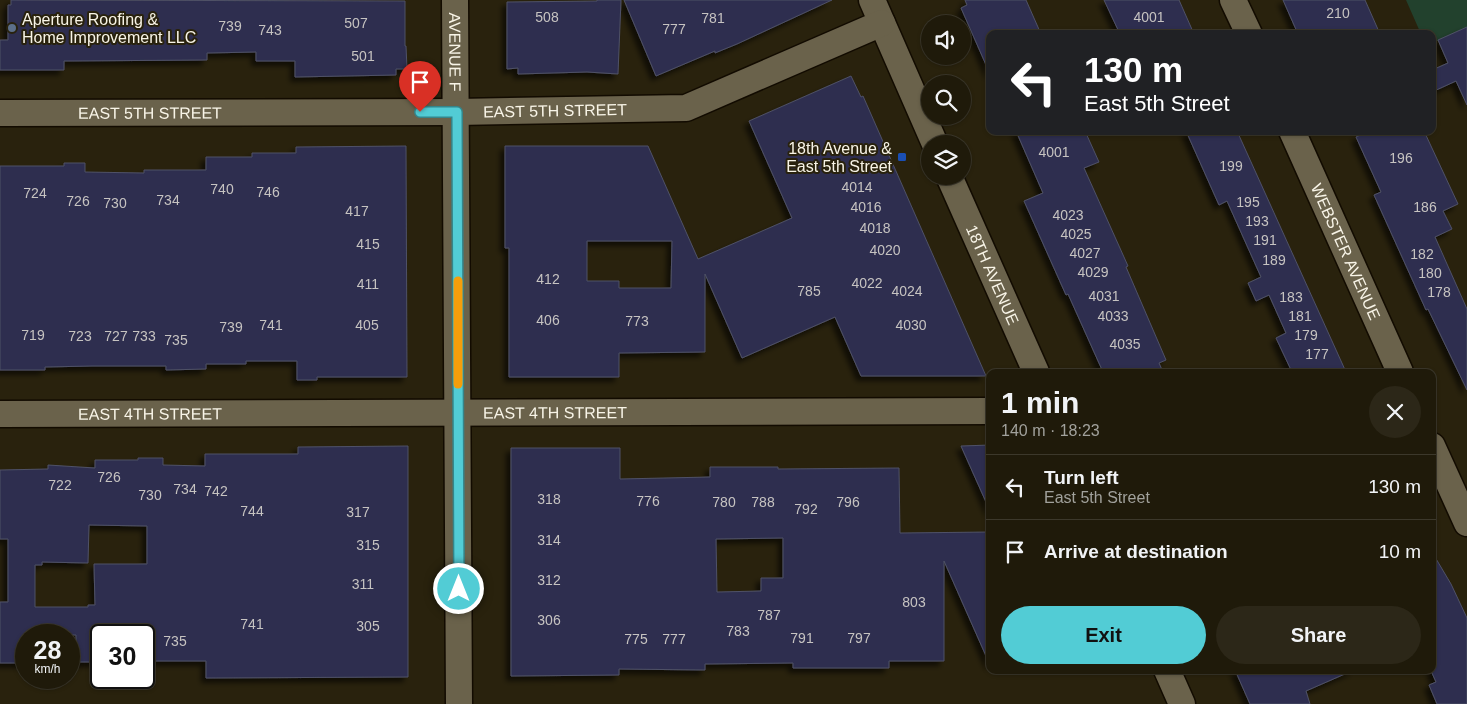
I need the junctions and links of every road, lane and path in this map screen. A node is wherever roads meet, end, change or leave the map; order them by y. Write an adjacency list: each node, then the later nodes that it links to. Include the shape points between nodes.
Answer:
1 (455, 0): 5 (street, AVENUE F)
2 (1234, 0): 4 (street)
3 (877, 12): 5 (street, EAST 5TH STREET, via 686,108); 7 (street)
4 (1246, 30)
5 (457, 112): 6 (street, EAST 5TH STREET); 13 (street, AVENUE F)
6 (0, 113)
7 (931, 135)
8 (1294, 135): 11 (street, WEBSTER AVENUE)
9 (953, 185): 10 (street, 18TH AVENUE)
10 (1035, 369)
11 (1399, 369)
12 (986, 411): 13 (street, EAST 4TH STREET)
13 (458, 413): 14 (street, EAST 4TH STREET); 18 (street, AVENUE F)
14 (0, 414)
15 (1436, 455): 16 (street)
16 (1467, 523)
17 (1169, 674): 19 (street)
18 (459, 704)
19 (1182, 704)

